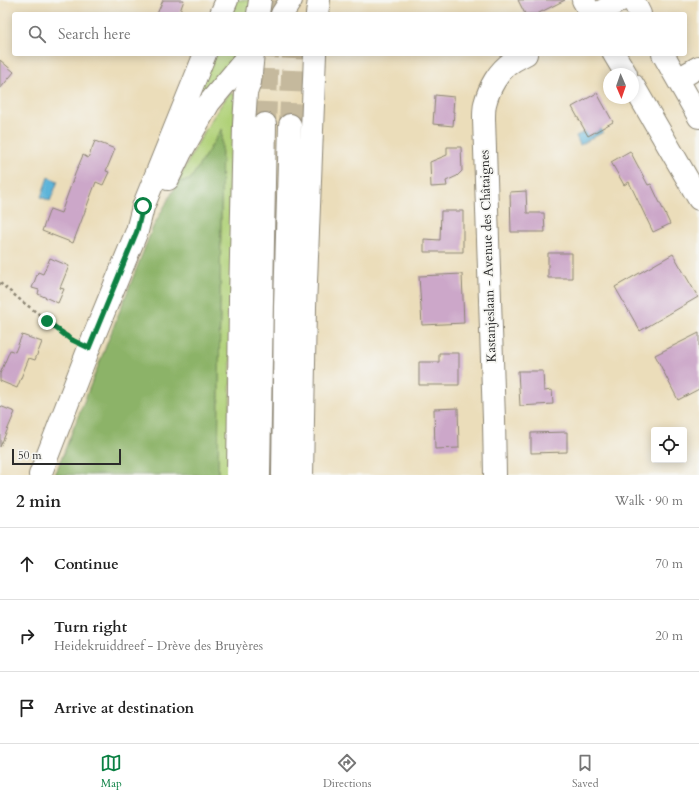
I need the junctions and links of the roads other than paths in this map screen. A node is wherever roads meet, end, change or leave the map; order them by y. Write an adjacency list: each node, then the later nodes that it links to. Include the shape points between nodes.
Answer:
1 (227, 0): 8 (main road)
2 (260, 0): 9 (main road)
3 (291, 0): 10 (main road)
4 (318, 0): 11 (main road)
5 (583, 0): 12 (main road)
6 (621, 0): 13 (main road)
7 (633, 0): 14 (main road)
8 (222, 12)
9 (258, 12)
10 (283, 12)
11 (317, 12)
12 (590, 12)
13 (600, 12)
14 (639, 12)
15 (204, 56): 33 (main road, via 143,206)
16 (250, 56): 25 (main road)
17 (252, 56): 26 (main road, via 250,82)
18 (315, 56): 38 (main road, via 305,307)
19 (522, 56): 39 (main road, Kastanjeslaan - Avenue des Châtaignes, via 502,69 495,79 485,104 484,119)
20 (615, 56): 23 (main road)
21 (664, 56): 24 (main road)
22 (699, 67): 24 (main road)
23 (622, 68)
24 (678, 79): 28 (main road)
25 (224, 86): 26 (main road, via 234,80 240,80 245,85); 33 (main road, via 209,103 151,212)
26 (246, 93): 35 (main road)
27 (639, 93): 31 (main road)
28 (699, 117)
29 (265, 124): 36 (main road)
30 (290, 125): 37 (main road)
31 (691, 164): 32 (main road)
32 (699, 198)
33 (137, 231): 34 (main road)
34 (40, 475)
35 (238, 475)
36 (260, 475)
37 (283, 475)
38 (302, 475)
39 (495, 475)

